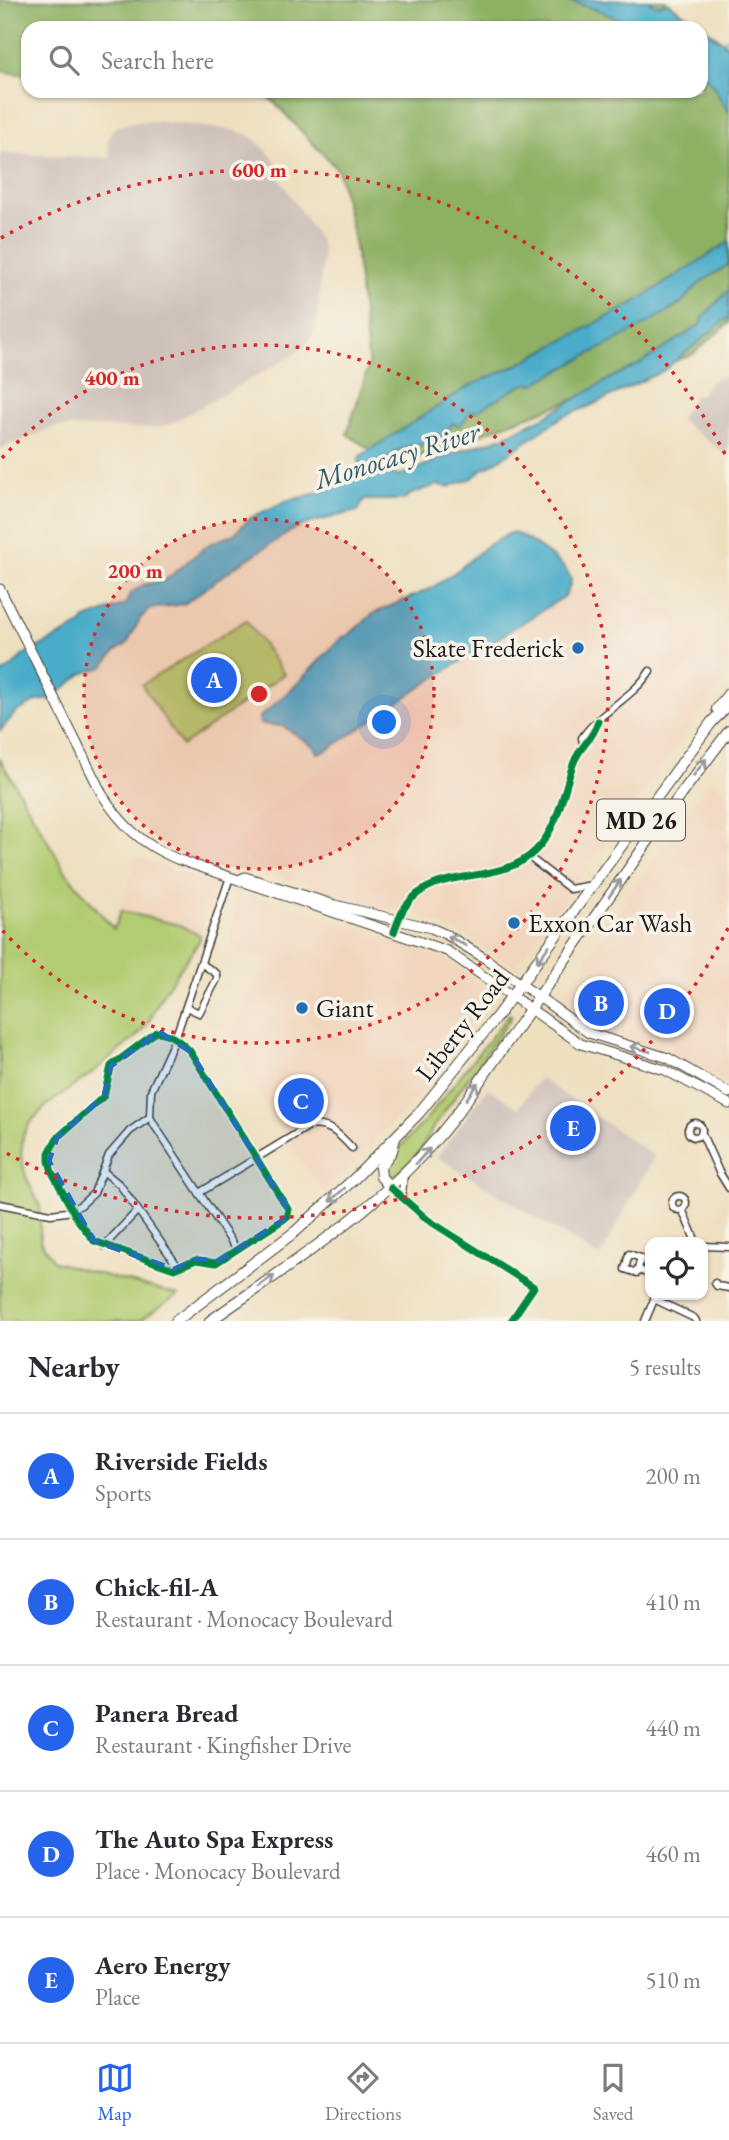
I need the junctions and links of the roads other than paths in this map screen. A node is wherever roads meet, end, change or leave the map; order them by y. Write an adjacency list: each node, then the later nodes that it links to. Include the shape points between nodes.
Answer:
1 (0, 589): 8 (main road, via 109,807 122,824 164,854)
2 (650, 671): 7 (street, via 598,721 583,743 551,828)
3 (729, 693): 5 (main road, via 713,714)
4 (729, 704): 5 (main road, Liberty Road / MD 26)
5 (712, 723): 9 (main road, Liberty Road / MD 26)
6 (729, 731): 15 (main road, Liberty Road / MD 26, one-way to 6)
7 (528, 857): 9 (street, via 570,889); 10 (street, via 502,871 433,885 409,902)
8 (235, 878): 10 (main road, via 246,877); 11 (main road); 12 (street)
9 (594, 885): 13 (main road, Liberty Road / MD 26, one-way to 13)
10 (399, 920): 11 (street); 13 (main road, one-way to 10, via 456,939)
11 (394, 932): 14 (main road, via 447,951)
12 (202, 964): 16 (street); 16 (street, via 217,974 217,979 199,1013)
13 (521, 984): 14 (main road, Liberty Road / MD 26); 15 (main road)
14 (512, 996): 17 (main road); 23 (main road, Liberty Road / MD 26, via 453,1074)
15 (538, 996): 17 (main road, Liberty Road / MD 26); 19 (main road, one-way to 15, via 668,1058 589,1032)
16 (186, 1007): 18 (street)
17 (530, 1008): 20 (main road, via 581,1044 665,1069); 27 (main road, Liberty Road / MD 26, one-way to 17, via 448,1126)
18 (175, 1039): 21 (street, via 150,1091); 25 (street, via 193,1056); 34 (street, via 156,1032 111,1066 104,1096 52,1144 52,1172)
19 (729, 1093)
20 (729, 1104)
21 (150, 1117): 26 (street, via 123,1137); 30 (street)
22 (702, 1134): 29 (street)
23 (396, 1138): 28 (main road, via 379,1173); 48 (main road, Liberty Road / MD 26, one-way to 48, via 287,1238)
24 (352, 1148): 25 (street, via 333,1129 313,1125)
25 (257, 1157): 30 (street); 40 (street, via 286,1204 288,1216)
26 (103, 1171): 34 (street, via 94,1192); 35 (street)
27 (404, 1175): 28 (main road, Liberty Road / MD 26); 31 (street)
28 (391, 1188): 31 (street); 49 (main road, Liberty Road / MD 26, one-way to 28)
29 (729, 1188)
30 (200, 1194): 40 (street)
31 (405, 1202): 50 (street, via 534,1287)
32 (0, 1204): 34 (street, via 51,1214)
33 (682, 1209): 36 (street)
34 (72, 1210): 37 (street, via 94,1241)
35 (137, 1211): 37 (street); 41 (street)
36 (694, 1237)
37 (104, 1246): 41 (street)
38 (708, 1246): 39 (street)
39 (729, 1247)
40 (237, 1250): 41 (street, via 219,1261 196,1260)
41 (179, 1268)
42 (638, 1269): 43 (street)
43 (645, 1272)
44 (715, 1283): 45 (street)
45 (729, 1288)
46 (654, 1300): 51 (street)
47 (661, 1300): 52 (street)
48 (176, 1321)
49 (210, 1321)
50 (511, 1321)
51 (645, 1321)
52 (696, 1321)

